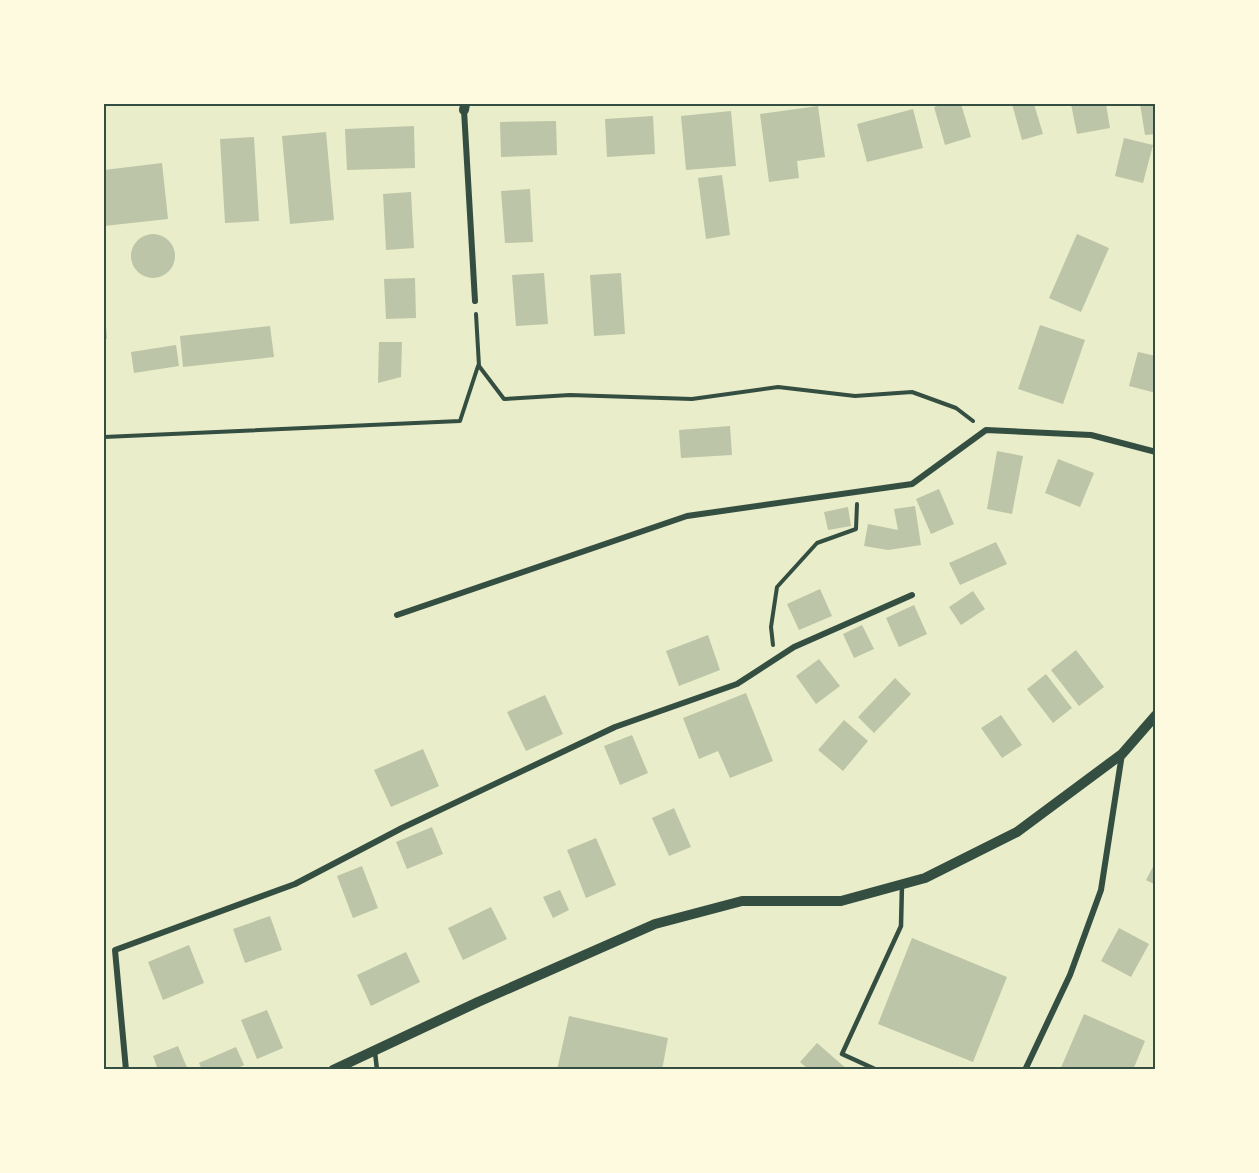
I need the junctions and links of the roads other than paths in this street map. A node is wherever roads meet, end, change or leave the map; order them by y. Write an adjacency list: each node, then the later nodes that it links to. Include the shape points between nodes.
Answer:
1 (464, 107): 2 (street)
2 (475, 301)
3 (1155, 452): 5 (street, via 1091,435 986,430 912,484 687,516)
4 (912, 595): 10 (street, via 794,647 738,684 604,732 402,828 295,884 115,950)
5 (398, 615)
6 (1155, 715): 7 (street)
7 (1122, 754): 8 (street, via 1017,832 925,878); 14 (street, via 1101,890 1070,975)
8 (902, 884): 9 (street, via 842,901 742,901 655,924); 13 (lane, via 901,926 842,1054)
9 (375, 1049): 11 (street); 12 (lane)
10 (126, 1070)
11 (333, 1070)
12 (377, 1070)
13 (877, 1070)
14 (1025, 1070)

